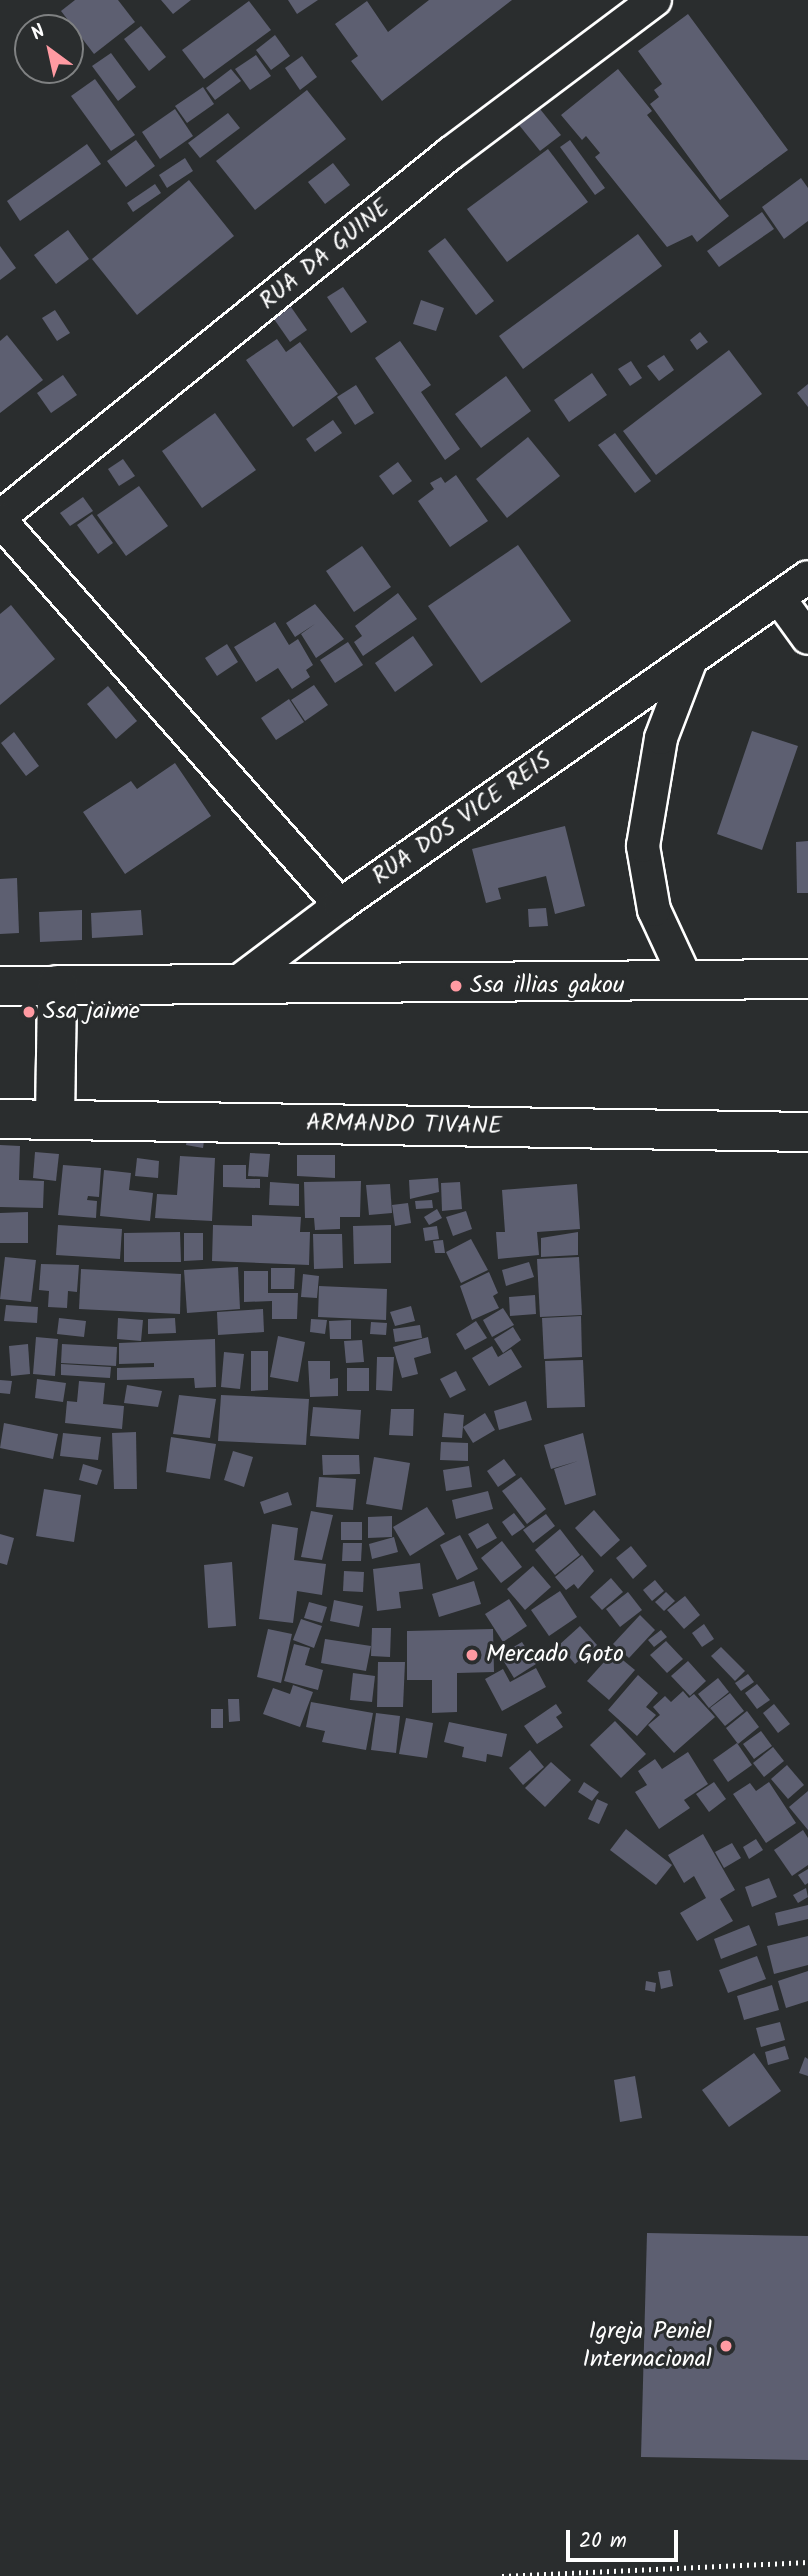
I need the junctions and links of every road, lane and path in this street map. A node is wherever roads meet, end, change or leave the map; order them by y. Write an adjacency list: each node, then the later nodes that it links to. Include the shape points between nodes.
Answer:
1 (655, 0): 2 (street, RUA DA GUINE, via 451,153)
2 (0, 519): 7 (street)
3 (808, 577): 4 (street, RUA DOS VICE REIS)
4 (779, 598): 5 (street); 6 (street, RUA DOS VICE REIS)
5 (808, 638)
6 (690, 662): 7 (street, RUA DOS VICE REIS); 9 (street, via 661,738 643,846 654,910)
7 (340, 905): 10 (street, RUA DOS VICE REIS)
8 (808, 979): 9 (street)
9 (687, 981): 10 (street)
10 (238, 982): 11 (street)
11 (57, 985): 12 (street); 13 (street)
12 (0, 986)
13 (55, 1118): 14 (street, ARMANDO TIVANE); 15 (street, ARMANDO TIVANE)
14 (0, 1119)
15 (808, 1132)
16 (808, 2562): 17 (path)
17 (502, 2576)

